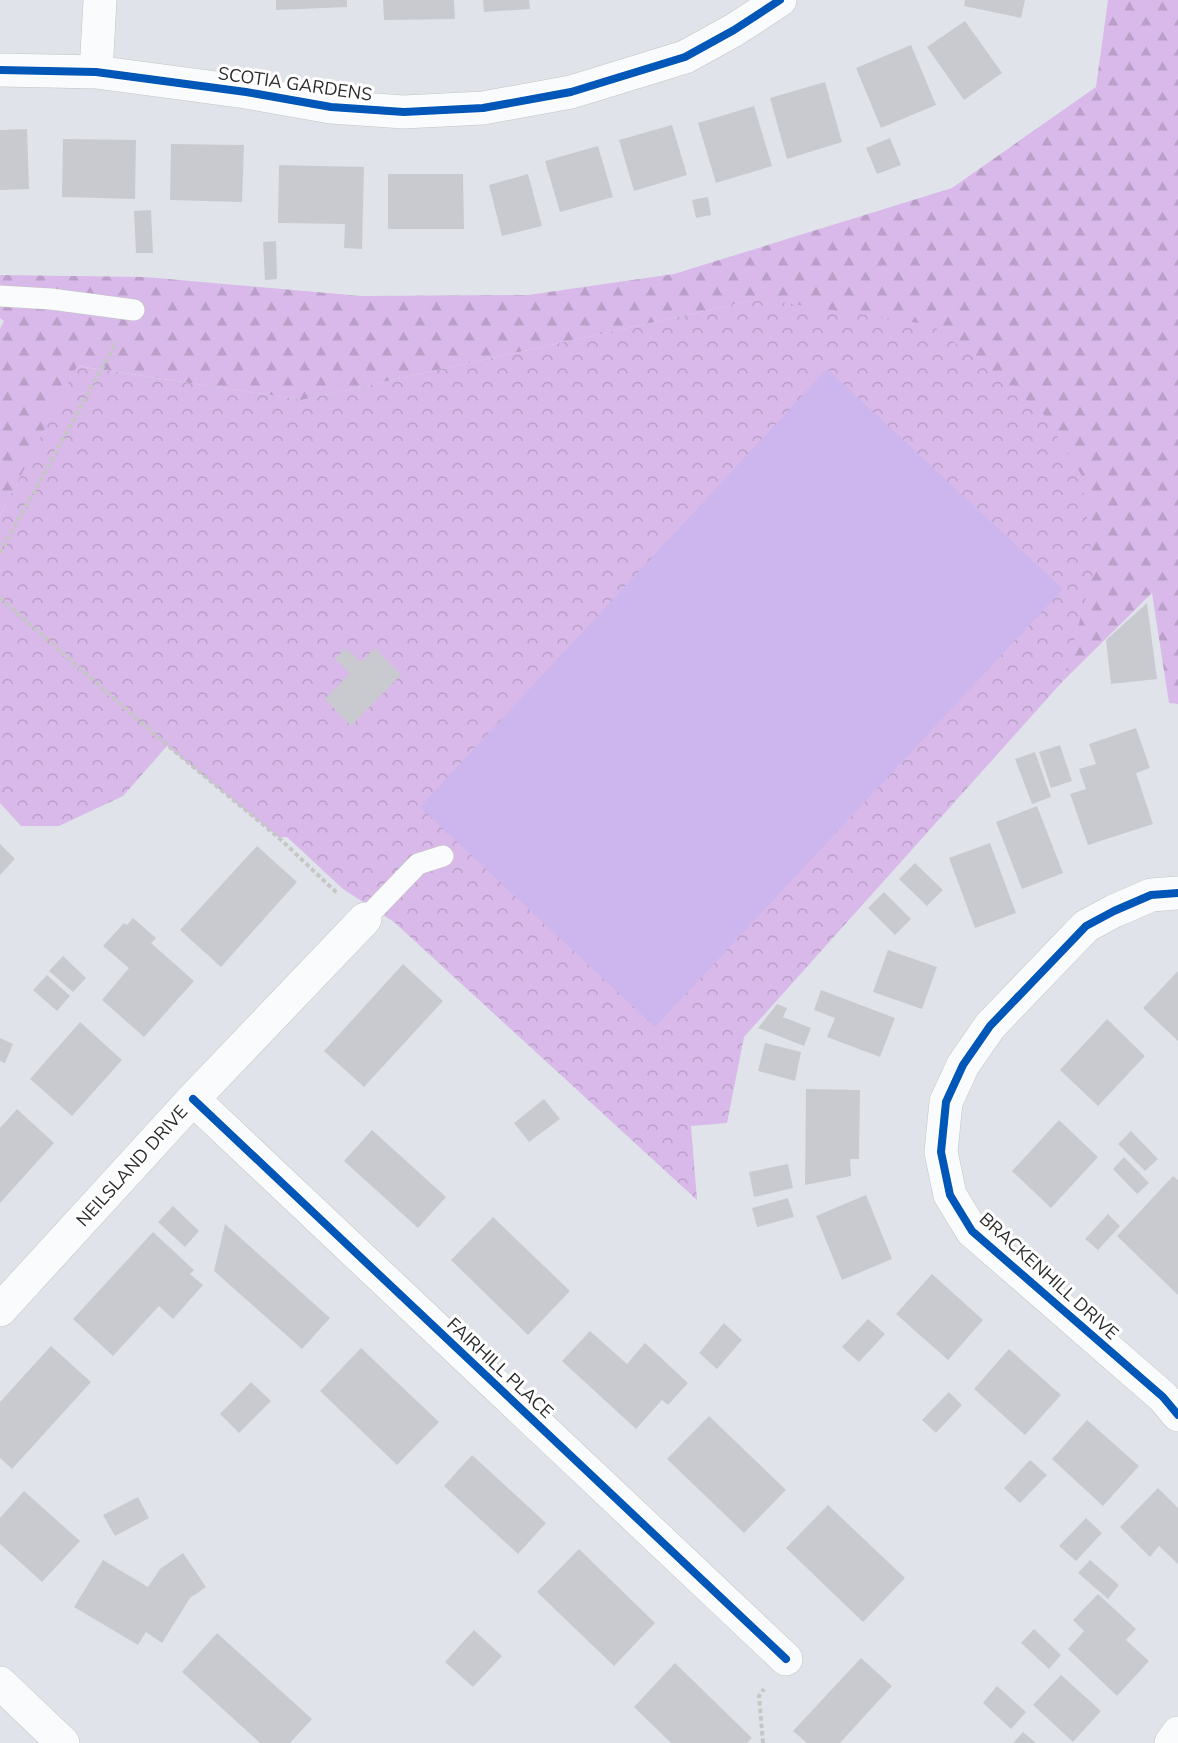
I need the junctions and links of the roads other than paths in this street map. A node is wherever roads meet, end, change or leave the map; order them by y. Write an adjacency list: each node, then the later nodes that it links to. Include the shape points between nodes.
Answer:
1 (100, 0): 4 (street)
2 (780, 0): 4 (street, SCOTIA GARDENS, via 685,57 571,92 483,108 404,112 331,107)
3 (0, 70): 4 (street, SCOTIA GARDENS)
4 (96, 72)
5 (0, 296): 6 (lane)
6 (134, 310)
7 (443, 856): 9 (lane, via 418,864)
8 (1178, 893): 12 (street, BRACKENHILL DRIVE, via 1151,895 1086,926 990,1026 963,1065 946,1102 941,1152 950,1195 972,1231)
9 (365, 919): 10 (street, NEILSLAND DRIVE)
10 (193, 1099): 11 (street, NEILSLAND DRIVE); 13 (street, FAIRHILL PLACE)
11 (0, 1310)
12 (1173, 1398)
13 (786, 1659)
14 (0, 1683): 16 (street)
15 (1178, 1733): 17 (street)
16 (63, 1743)
17 (1170, 1743)

